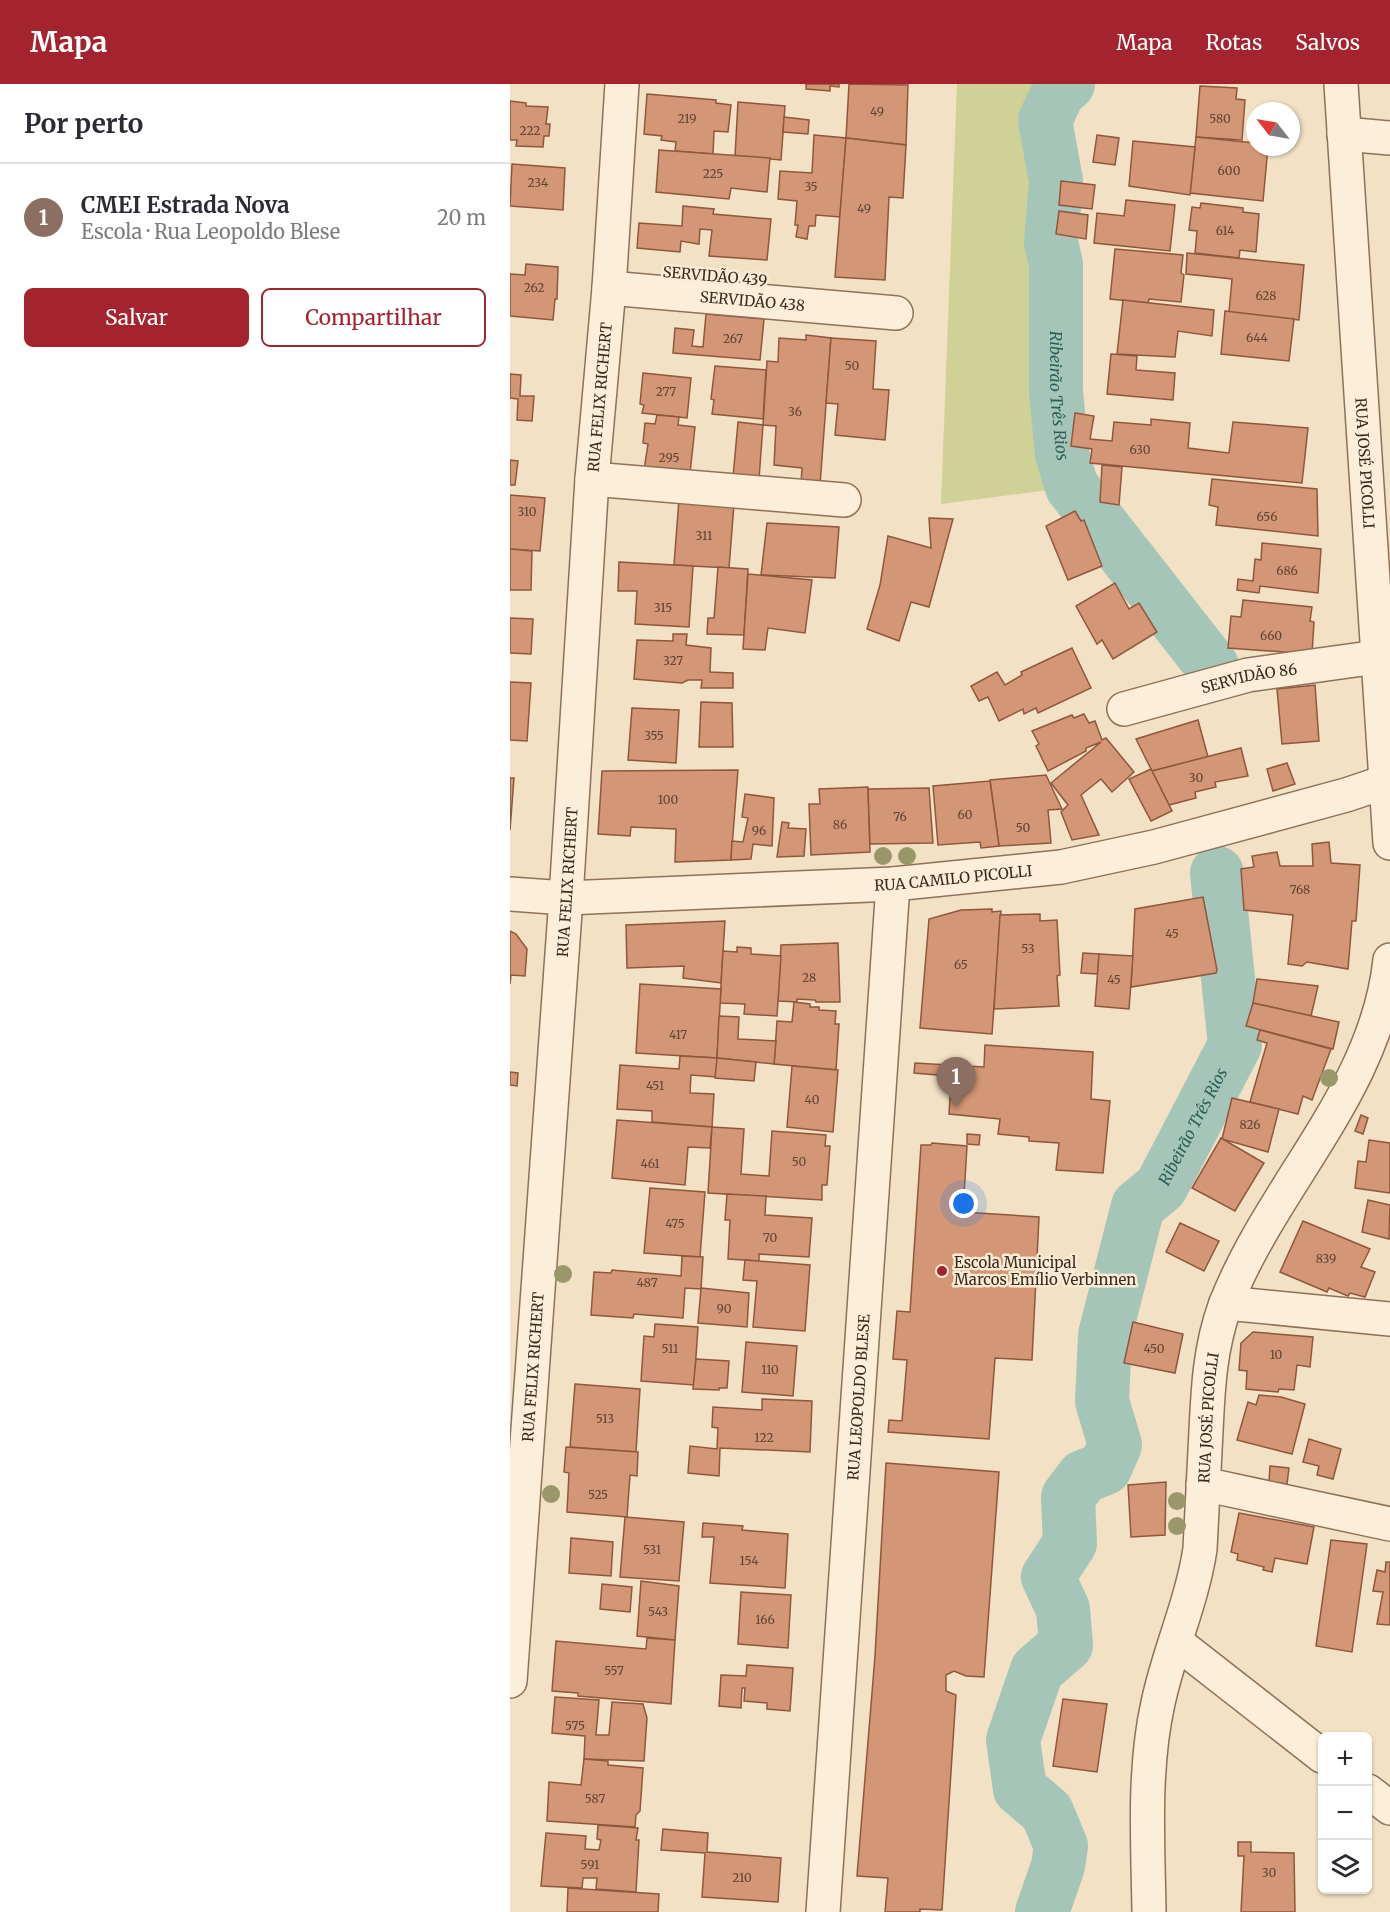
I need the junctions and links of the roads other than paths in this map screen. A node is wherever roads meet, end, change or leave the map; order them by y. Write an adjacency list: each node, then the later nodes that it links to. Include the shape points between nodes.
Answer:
1 (622, 84): 5 (street, RUA FELIX RICHERT)
2 (1341, 84): 3 (street, RUA JOSÉ PICOLLI)
3 (1344, 134): 4 (street); 10 (street, RUA JOSÉ PICOLLI)
4 (1390, 138)
5 (609, 278): 6 (street, SERVIDÃO 439); 7 (street, SERVIDÃO 438); 8 (street, RUA FELIX RICHERT)
6 (821, 285)
7 (896, 313)
8 (592, 479): 9 (street); 17 (street, RUA FELIX RICHERT)
9 (844, 500)
10 (1382, 577): 11 (street, RUA JOSÉ PICOLLI)
11 (1377, 657): 12 (street, SERVIDÃO 86, via 1248,675); 13 (street, RUA JOSÉ PICOLLI)
12 (1124, 709)
13 (1385, 782): 14 (street, RUA JOSÉ PICOLLI); 15 (street, RUA CAMILO PICOLLI, via 1131,852 1061,867)
14 (1390, 843)
15 (892, 884): 17 (street, RUA CAMILO PICOLLI); 28 (street, RUA LEOPOLDO BLESE)
16 (510, 894): 17 (street, RUA CAMILO PICOLLI)
17 (566, 898): 24 (street, RUA FELIX RICHERT)
18 (1390, 960): 19 (street, RUA JOSÉ PICOLLI, via 1376,1027 1361,1063 1252,1250)
19 (1226, 1303): 20 (street); 21 (street, RUA JOSÉ PICOLLI, via 1209,1372)
20 (1390, 1319)
21 (1203, 1484): 22 (street); 23 (street, RUA JOSÉ PICOLLI, via 1196,1575)
22 (1390, 1524)
23 (1176, 1642): 25 (street); 29 (street, RUA JOSÉ PICOLLI, via 1153,1729)
24 (510, 1682)
25 (1318, 1752)
26 (1372, 1794): 27 (street)
27 (1390, 1808)
28 (823, 1912)
29 (1149, 1912)

